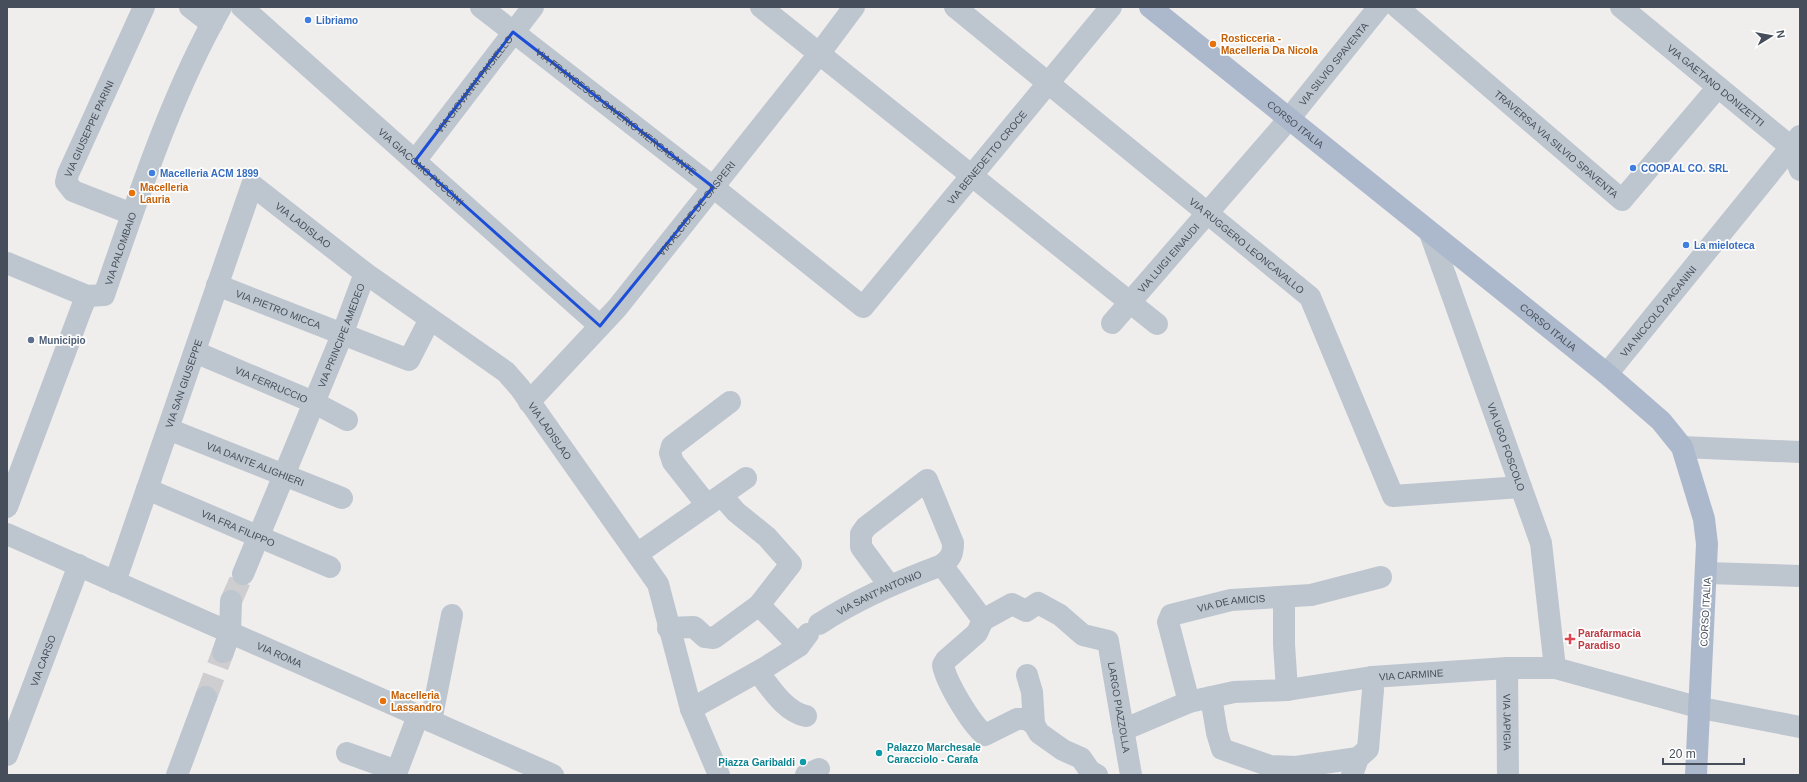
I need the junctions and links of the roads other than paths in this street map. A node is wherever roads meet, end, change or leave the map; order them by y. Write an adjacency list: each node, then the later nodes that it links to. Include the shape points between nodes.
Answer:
1 (144, 7): 27 (street, VIA GIUSEPPE PARINI, via 66,182 73,191)
2 (190, 7): 14 (street)
3 (242, 7): 21 (street, VIA GIACOMO PUCCINI)
4 (481, 7): 15 (street, VIA FRANCESCO SAVERIO MERCADANTE)
5 (533, 7): 15 (street, VIA GIOVANNI PAISIELLO)
6 (761, 7): 16 (street)
7 (854, 7): 16 (street, VIA ALCIDE DE GASPERI)
8 (955, 7): 17 (street, VIA RUGGERO LEONCAVALLO)
9 (1111, 7): 17 (street, VIA BENEDETTO CROCE)
10 (1150, 7): 19 (main road, CORSO ITALIA)
11 (1379, 7): 19 (street, VIA SILVIO SPAVENTA)
12 (1397, 7): 18 (street, TRAVERSA VIA SILVIO SPAVENTA, via 1622,200)
13 (1622, 7): 18 (street, VIA GAETANO DONIZETTI)
14 (216, 15): 27 (street, VIA PALOMBAIO, via 181,85)
15 (513, 32): 21 (street, VIA GIOVANNI PAISIELLO); 25 (street, VIA FRANCESCO SAVERIO MERCADANTE)
16 (820, 54): 23 (street); 25 (street, VIA ALCIDE DE GASPERI)
17 (1049, 84): 23 (street, VIA BENEDETTO CROCE); 26 (street, VIA RUGGERO LEONCAVALLO)
18 (1718, 87): 20 (street, VIA GAETANO DONIZETTI)
19 (1288, 120): 26 (street, VIA LUIGI EINAUDI); 28 (main road, CORSO ITALIA)
20 (1795, 142): 22 (street, VIA GAETANO DONIZETTI); 41 (street, VIA NICCOLÒ PAGANINI)
21 (415, 161): 38 (street, VIA GIACOMO PUCCINI)
22 (1800, 170)
23 (971, 175): 33 (street); 34 (street, VIA BENEDETTO CROCE)
24 (252, 185): 30 (street, VIA LADISLAO); 31 (street, VIA SAN GIUSEPPE)
25 (714, 187): 34 (street, VIA FRANCESCO SAVERIO MERCADANTE); 38 (street, VIA ALCIDE DE GASPERI)
26 (1207, 213): 33 (street, VIA LUIGI EINAUDI); 51 (street, VIA RUGGERO LEONCAVALLO, via 1310,297 1393,496)
27 (132, 214): 32 (street, VIA PALOMBAIO, via 104,295)
28 (1430, 232): 41 (main road, CORSO ITALIA); 51 (street, VIA UGO FOSCOLO)
29 (7, 263): 32 (street)
30 (365, 273): 35 (street, VIA LADISLAO); 39 (street, VIA PRINCIPE AMEDEO)
31 (217, 285): 39 (street, VIA PIETRO MICCA); 40 (street, VIA SAN GIUSEPPE)
32 (87, 296): 55 (street)
33 (1130, 302): 36 (street, VIA LUIGI EINAUDI); 37 (street)
34 (863, 307)
35 (430, 320): 39 (street, VIA PIETRO MICCA, via 409,360); 43 (street, VIA LADISLAO, via 506,372)
36 (1112, 323)
37 (1156, 324)
38 (600, 326): 43 (street, VIA ALCIDE DE GASPERI)
39 (342, 335): 42 (street, VIA PRINCIPE AMEDEO)
40 (195, 352): 42 (street, VIA FERRUCCIO); 46 (street, VIA SAN GIUSEPPE)
41 (1607, 374): 47 (main road, CORSO ITALIA, via 1662,421)
42 (313, 402): 45 (street, VIA FERRUCCIO); 49 (street, VIA PRINCIPE AMEDEO)
43 (529, 402): 58 (street, VIA LADISLAO)
44 (730, 402): 54 (street, via 672,446 670,453 673,462)
45 (347, 420)
46 (168, 428): 49 (street, VIA DANTE ALIGHIERI); 52 (street, VIA SAN GIUSEPPE)
47 (1682, 447): 48 (street); 62 (main road, CORSO ITALIA, via 1704,519)
48 (1800, 452)
49 (284, 474): 53 (street, VIA DANTE ALIGHIERI); 57 (street, VIA PRINCIPE AMEDEO)
50 (746, 478): 54 (street)
51 (1521, 487): 77 (street, VIA UGO FOSCOLO, via 1541,543)
52 (147, 489): 57 (street, VIA FRA FILIPPO); 66 (street, VIA SAN GIUSEPPE)
53 (342, 498)
54 (714, 500): 58 (street); 70 (street, via 736,512 767,537 791,564)
55 (7, 506)
56 (7, 534): 59 (street, VIA ROMA)
57 (259, 536): 61 (street, VIA FRA FILIPPO); 63 (street, VIA PRINCIPE AMEDEO)
58 (637, 554): 73 (street, VIA LADISLAO, via 658,584)
59 (79, 565): 66 (street, VIA ROMA); 93 (street, VIA CARSO)
60 (942, 565): 67 (street, VIA SANT'ANTONIO); 67 (street, via 953,553 953,543 927,480 866,527 861,534 860,547); 72 (street)
61 (330, 567)
62 (1707, 573): 64 (street); 85 (main road, CORSO ITALIA)
63 (243, 574)
64 (1800, 576)
65 (1381, 577): 68 (street, VIA DE AMICIS, via 1311,595)
66 (115, 582): 75 (street, VIA ROMA)
67 (889, 585): 74 (street, VIA SANT'ANTONIO, via 838,612)
68 (1284, 597): 81 (street); 84 (street, VIA DE AMICIS, via 1231,600 1168,618)
69 (231, 601): 75 (street)
70 (759, 604): 73 (street, via 714,638 705,638 694,627); 74 (street)
71 (452, 615): 88 (street)
72 (983, 620): 89 (street, via 977,633 946,660 943,665 944,673 985,735 1017,719 1026,718); 91 (street, LARGO PIAZZOLLA, via 1012,604 1026,612 1038,603 1060,615 1083,635 1108,641)
73 (668, 628): 86 (street, VIA LADISLAO)
74 (808, 635): 78 (street, VIA SANT'ANTONIO)
75 (226, 642): 88 (street, VIA ROMA)
76 (1507, 668): 77 (street, VIA CARMINE); 80 (street, VIA CARMINE); 101 (street, VIA JAPIGIA)
77 (1555, 668): 85 (street, VIA CARMINE)
78 (758, 672): 86 (street, VIA SANT'ANTONIO); 87 (street, via 789,708 797,714)
79 (1026, 676): 89 (street, via 1032,692)
80 (1372, 677): 81 (street, VIA CARMINE); 94 (street, via 1368,749)
81 (1287, 690): 82 (street, VIA CARMINE, via 1234,692)
82 (1211, 696): 84 (street, VIA CARMINE); 94 (street, via 1222,749 1270,766)
83 (206, 697): 97 (street)
84 (1189, 702): 91 (street, VIA CARMINE)
85 (1701, 708): 90 (street, VIA CARMINE); 102 (main road, CORSO ITALIA)
86 (691, 709): 99 (street, VIA LADISLAO)
87 (806, 716)
88 (425, 718): 96 (street); 98 (street, VIA ROMA)
89 (1034, 724): 100 (street, via 1040,733 1063,750 1081,758 1090,771)
90 (1800, 727)
91 (1123, 730): 95 (street, LARGO PIAZZOLLA)
92 (346, 753): 96 (street)
93 (7, 755)
94 (1355, 767)
95 (1131, 770): 100 (street)
96 (396, 773)
97 (177, 775)
98 (553, 775)
99 (719, 775)
100 (1097, 775)
101 (1508, 775)
102 (1696, 775)

